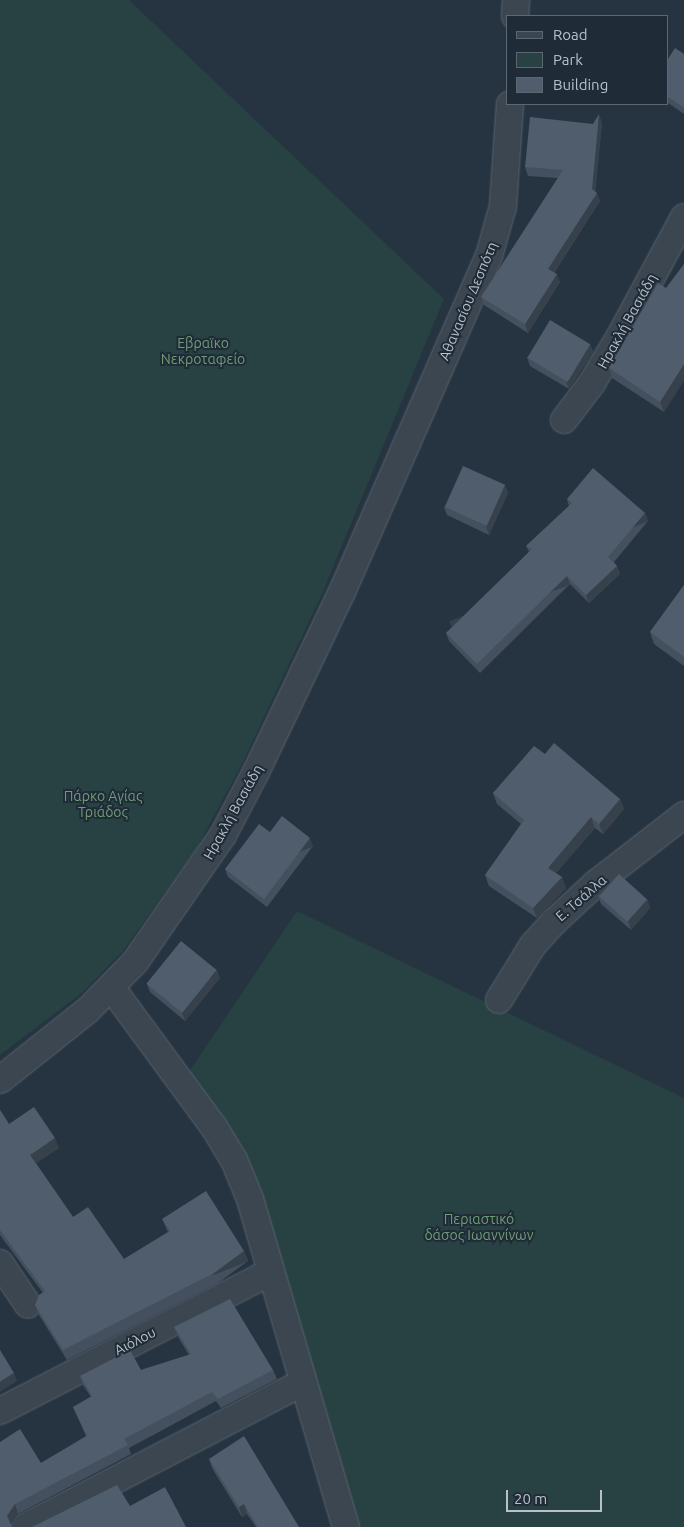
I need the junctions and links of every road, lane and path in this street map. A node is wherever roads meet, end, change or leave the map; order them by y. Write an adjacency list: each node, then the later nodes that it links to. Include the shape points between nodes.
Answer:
1 (516, 0): 2 (street)
2 (515, 15)
3 (510, 105): 6 (street, Αθανασίου Δεσπότη, via 505,193 494,241)
4 (684, 217): 5 (street, Ηρακλή Βασιάδη, via 592,384)
5 (564, 420)
6 (387, 488): 8 (street, Ηρακλή Βασιάδη, via 286,710 223,835 135,962)
7 (684, 815): 9 (street, Ε. Τσάλλα, via 590,888 554,922 533,945)
8 (111, 987): 10 (street, Ηρακλή Βασιάδη); 12 (street, via 226,1145 250,1199)
9 (499, 1000)
10 (0, 1080)
11 (0, 1263): 13 (street)
12 (271, 1272): 14 (street); 15 (street, Αιόλου)
13 (28, 1305)
14 (302, 1383): 16 (street); 17 (street)
15 (0, 1411)
16 (25, 1527)
17 (346, 1527)

